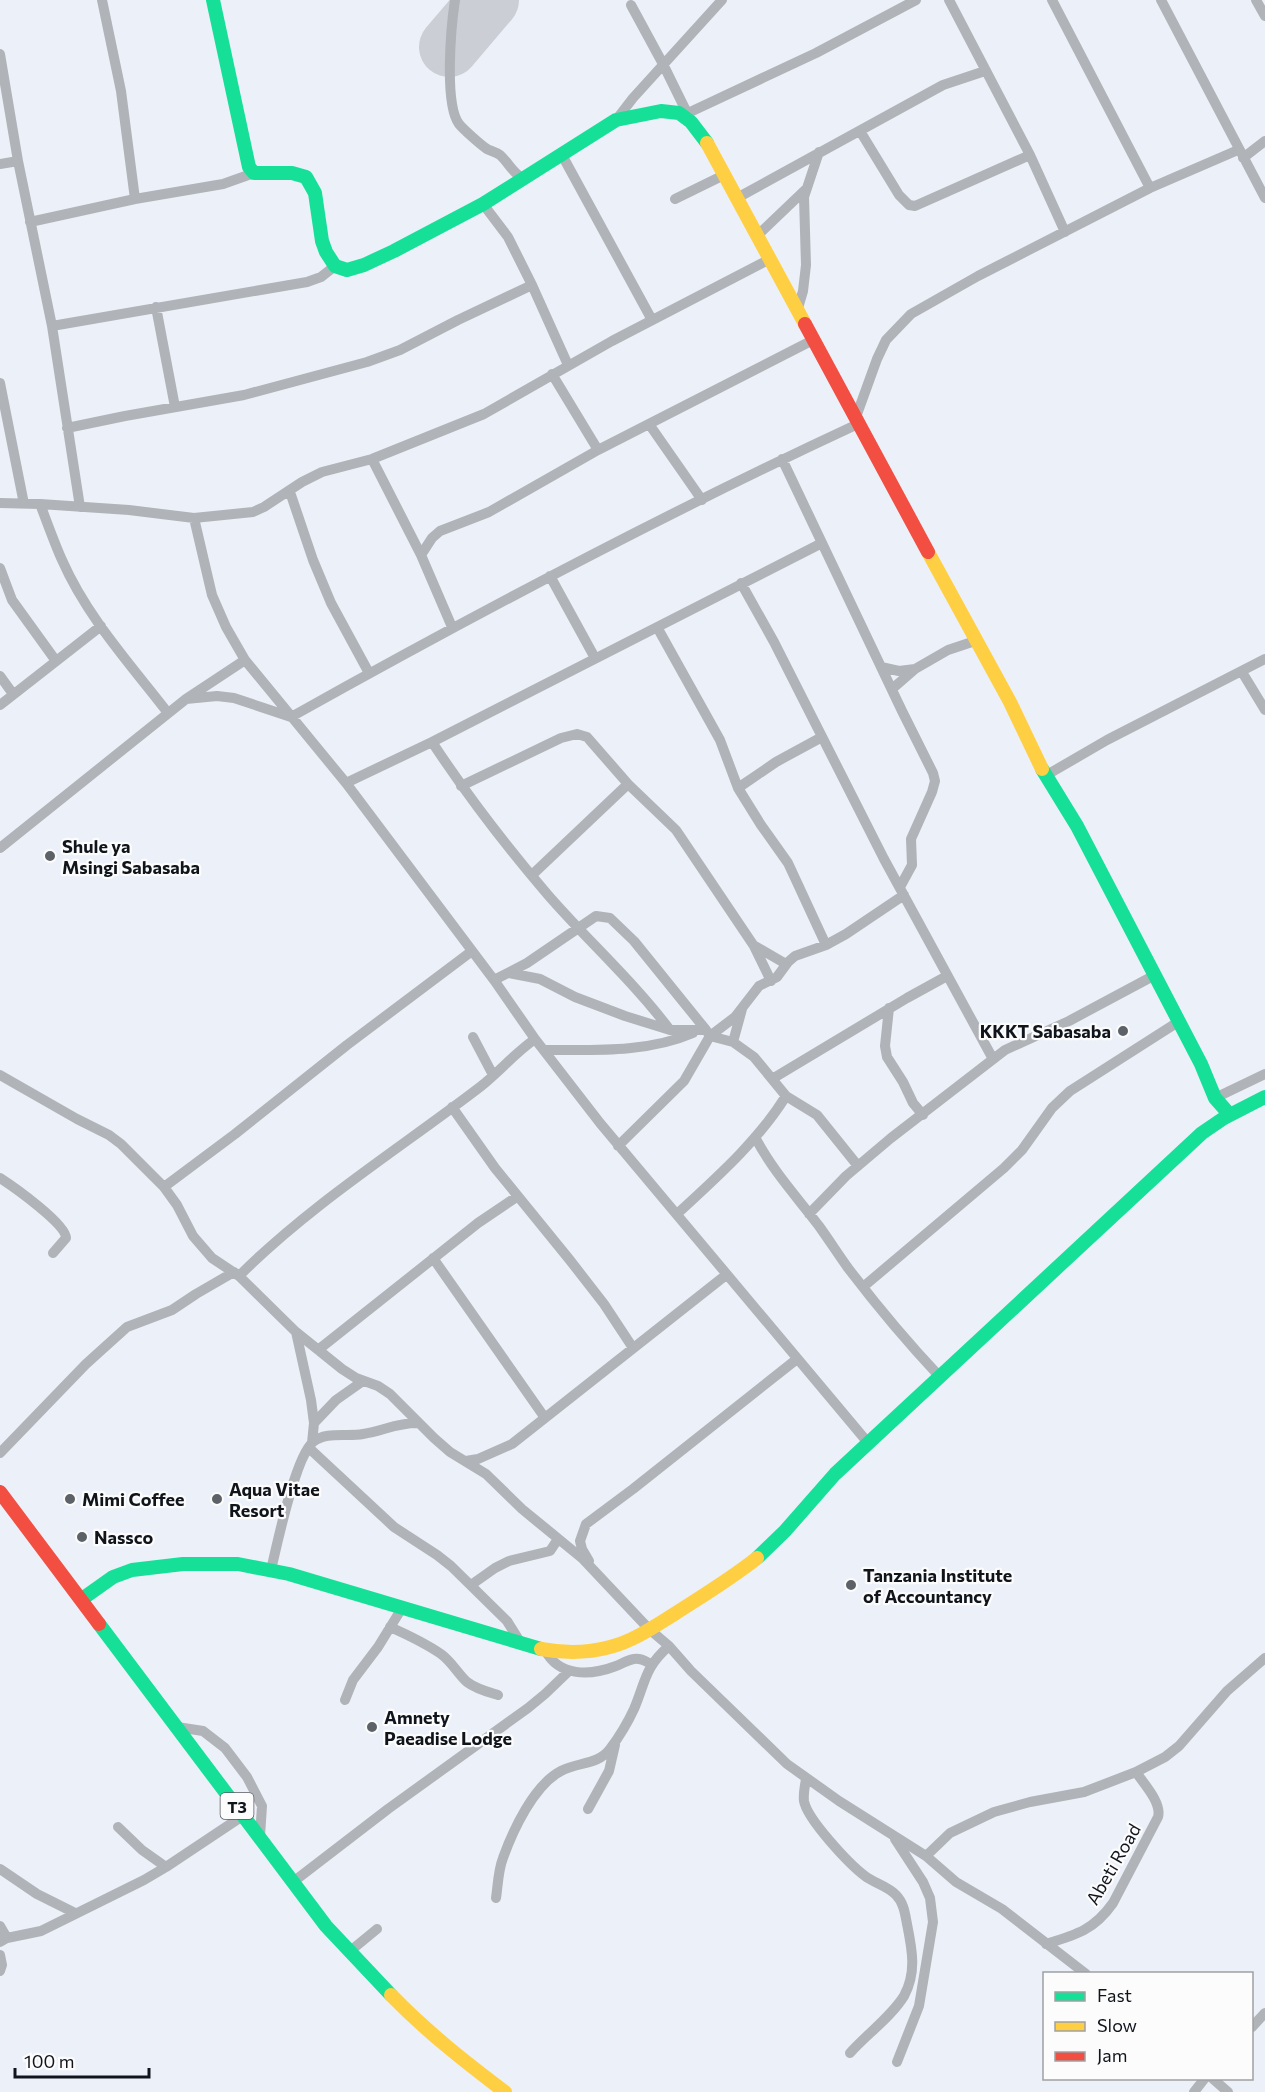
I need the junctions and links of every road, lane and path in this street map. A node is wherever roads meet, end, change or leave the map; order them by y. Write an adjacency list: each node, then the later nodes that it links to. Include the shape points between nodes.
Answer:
1 (102, 0): 33 (street, via 122,91)
2 (213, 0): 26 (main road, via 246,159)
3 (455, 0): 28 (street, via 450,67 456,118)
4 (723, 0): 13 (street)
5 (916, 0): 16 (street)
6 (949, 0): 14 (street)
7 (1052, 0): 29 (street)
8 (1161, 0): 21 (street)
9 (1256, 0): 11 (street)
10 (631, 5): 13 (street)
11 (1265, 16)
12 (0, 54): 15 (street)
13 (663, 64): 16 (street); 17 (street)
14 (985, 71): 18 (street, via 943,85); 23 (street)
15 (4, 98): 24 (street)
16 (690, 117): 17 (main road, via 661,111); 27 (main road)
17 (616, 120): 22 (main road)
18 (860, 131): 20 (street); 23 (street, via 899,195 915,207)
19 (1265, 141): 21 (street)
20 (819, 152): 30 (street); 31 (street)
21 (1240, 154): 29 (street); 32 (street)
22 (562, 155): 28 (main road); 44 (street)
23 (1030, 156): 37 (street)
24 (18, 161): 25 (street); 36 (street)
25 (0, 164)
26 (254, 174): 33 (street, via 223,184); 40 (main road, via 290,172 311,182 324,249)
27 (724, 175): 31 (main road); 34 (street)
28 (522, 178): 35 (main road)
29 (1149, 188): 37 (street)
30 (806, 190): 38 (street); 43 (street, via 806,265)
31 (736, 198): 38 (main road)
32 (1265, 198)
33 (135, 199): 36 (street)
34 (675, 199)
35 (483, 204): 40 (main road, via 364,265 347,270); 41 (street, via 508,237)
36 (30, 222): 45 (street)
37 (1065, 232): 51 (street, via 904,319 886,340 877,359)
38 (758, 235): 39 (main road)
39 (770, 259): 43 (main road); 44 (street)
40 (335, 266): 42 (street, via 307,282)
41 (532, 285): 47 (street); 50 (street, via 400,350 366,362 244,395)
42 (156, 307): 45 (street); 50 (street)
43 (798, 308): 46 (main road)
44 (652, 320): 47 (street)
45 (51, 326): 53 (street)
46 (813, 340): 51 (main road); 52 (street)
47 (568, 365): 48 (street)
48 (552, 374): 54 (street); 55 (street, via 484,414)
49 (0, 383): 60 (street)
50 (175, 407): 53 (street)
51 (858, 420): 56 (street); 72 (main road)
52 (649, 424): 54 (street); 58 (street)
53 (67, 428): 62 (street)
54 (597, 450): 65 (street, via 489,512 440,531)
55 (372, 459): 57 (street, via 322,472); 65 (street)
56 (782, 459): 58 (street); 64 (street)
57 (290, 492): 63 (street, via 253,512); 80 (street, via 331,603)
58 (702, 500): 67 (street)
59 (0, 503): 60 (street)
60 (24, 504): 61 (street)
61 (40, 504): 62 (street); 69 (street, via 62,561)
62 (80, 507): 63 (street)
63 (194, 518): 75 (street, via 212,595)
64 (822, 543): 68 (street); 77 (street)
65 (422, 555): 70 (street)
66 (0, 568): 76 (street, via 12,600)
67 (550, 576): 70 (street); 73 (street)
68 (741, 583): 71 (street); 89 (street)
69 (101, 626): 76 (street); 87 (street)
70 (452, 627): 80 (street)
71 (657, 627): 73 (street); 95 (street, via 720,740)
72 (975, 641): 78 (street); 91 (main road)
73 (595, 658): 90 (street)
74 (1265, 659): 79 (street)
75 (244, 660): 84 (street); 88 (street)
76 (56, 661): 83 (street)
77 (881, 667): 78 (street); 82 (street)
78 (915, 669): 82 (street)
79 (1242, 672): 86 (street); 91 (street)
80 (369, 673): 88 (street)
81 (0, 676): 83 (street)
82 (891, 689): 98 (street, via 935,781 911,839 912,865)
83 (13, 694): 85 (street)
84 (186, 699): 87 (street); 88 (street, via 234,698)
85 (0, 705)
86 (1265, 710)
87 (168, 713): 96 (street)
88 (291, 717): 92 (street)
89 (822, 736): 95 (street); 98 (street)
90 (432, 742): 92 (street); 94 (street)
91 (1045, 776): 105 (main road, via 1077,826)
92 (346, 783): 102 (street)
93 (628, 783): 94 (street, via 587,737 576,734); 97 (street); 101 (street, via 684,840)
94 (461, 786): 97 (street)
95 (738, 788): 100 (street, via 788,863)
96 (0, 848)
97 (533, 874): 99 (street)
98 (902, 891): 100 (street, via 846,934); 106 (street)
99 (578, 927): 104 (street); 112 (street); 113 (street, via 596,915 610,918 634,942)
100 (825, 945): 103 (street, via 795,956)
101 (754, 946): 103 (street); 108 (street)
102 (472, 951): 107 (street); 133 (street)
103 (786, 964): 108 (street)
104 (509, 973): 107 (street); 112 (street, via 540,979 575,997)
105 (1155, 975): 111 (main road); 118 (street)
106 (947, 976): 109 (street); 118 (street)
107 (494, 980): 115 (street)
108 (771, 981): 110 (street, via 759,986)
109 (889, 1008): 122 (street); 127 (street, via 887,1057)
110 (742, 1009): 113 (street, via 735,1017); 116 (street)
111 (1178, 1022): 125 (main road); 141 (street, via 1070,1091 1004,1168)
112 (670, 1030): 113 (street)
113 (705, 1032): 116 (street); 117 (street, via 658,1045); 130 (street, via 684,1081)
114 (473, 1036): 120 (street)
115 (536, 1039): 117 (street); 120 (street)
116 (733, 1042): 122 (street, via 760,1063)
117 (545, 1050): 130 (street)
118 (993, 1059): 127 (street)
119 (1265, 1074): 125 (street)
120 (493, 1075): 126 (street)
121 (2, 1077): 133 (street, via 109,1135)
122 (772, 1079): 123 (street)
123 (786, 1096): 129 (street); 131 (street, via 817,1115)
124 (1265, 1097): 128 (main road)
125 (1215, 1098): 128 (main road)
126 (452, 1107): 134 (street); 139 (street, via 376,1161)
127 (923, 1115): 131 (street)
128 (1230, 1115): 146 (main road, via 1202,1133)
129 (755, 1137): 135 (street); 136 (street, via 770,1164)
130 (618, 1146): 135 (street)
131 (858, 1167): 136 (street)
132 (0, 1178): 137 (street, via 65,1231 66,1238)
133 (164, 1187): 139 (street, via 202,1249)
134 (518, 1196): 138 (street); 143 (street, via 604,1304)
135 (678, 1214): 140 (street)
136 (809, 1214): 141 (street)
137 (53, 1253)
138 (433, 1258): 144 (street); 148 (street)
139 (236, 1274): 142 (street); 153 (street, via 172,1310 127,1327)
140 (726, 1275): 143 (street); 145 (street)
141 (863, 1287): 146 (street)
142 (296, 1332): 144 (street); 149 (street)
143 (633, 1348): 148 (street)
144 (318, 1350): 147 (street)
145 (797, 1359): 151 (street); 158 (street, via 586,1524 580,1541)
146 (940, 1377): 151 (main road)
147 (363, 1381): 149 (street, via 336,1400); 150 (street, via 390,1394)
148 (545, 1418): 154 (street, via 512,1444)
149 (314, 1423): 152 (street)
150 (417, 1423): 152 (street, via 397,1424 364,1434 322,1437); 154 (street)
151 (868, 1444): 163 (main road, via 765,1551)
152 (310, 1445): 157 (street, via 292,1486); 159 (street, via 394,1527 437,1555)
153 (0, 1453)
154 (466, 1461): 156 (street, via 486,1474)
155 (0, 1492): 160 (main road, T3)
156 (558, 1539): 158 (street); 159 (street, via 550,1551 509,1561)
157 (271, 1570): 160 (main road, via 209,1563 132,1570 107,1580); 161 (main road)
158 (596, 1574): 163 (street)
159 (471, 1585): 164 (street, via 507,1621)
160 (82, 1599): 172 (main road, T3)
161 (402, 1608): 162 (street); 164 (main road)
162 (390, 1627): 170 (street, via 440,1653 476,1688); 171 (street, via 353,1680)
163 (649, 1629): 165 (street); 166 (main road, via 621,1644 598,1649)
164 (522, 1645): 166 (main road)
165 (669, 1646): 168 (street); 175 (street, via 771,1750)
166 (545, 1650): 169 (street, via 552,1662)
167 (1265, 1658): 174 (street, via 1227,1691 1179,1746)
168 (651, 1664): 169 (street, via 637,1659 587,1672); 173 (street, via 634,1708)
169 (569, 1671): 184 (street, via 528,1708 387,1809)
170 (498, 1695)
171 (345, 1700)
172 (177, 1726): 177 (main road, T3); 180 (street, via 203,1731 225,1748 247,1777 262,1806)
173 (615, 1741): 176 (street, via 609,1771); 185 (street, via 604,1756 563,1770 539,1791 519,1821 503,1858)
174 (1136, 1772): 181 (street, via 1084,1792 994,1812 950,1833); 190 (street, Abeti Road, via 1160,1813 1134,1863 1113,1903 1094,1926)
175 (806, 1779): 179 (street); 197 (street, via 804,1803 810,1815 855,1868 897,1895 906,1912 911,1939 912,1974 902,1998)
176 (588, 1809)
177 (244, 1815): 180 (main road, T3); 182 (street)
178 (118, 1827): 182 (street)
179 (893, 1836): 181 (street); 198 (street, via 923,1882 933,1922 919,2006)
180 (260, 1837): 184 (main road, T3)
181 (926, 1856): 190 (street, via 956,1882 1002,1909)
182 (166, 1867): 186 (street)
183 (0, 1869): 186 (street, via 37,1894)
184 (294, 1882): 191 (main road, T3)
185 (496, 1898)
186 (75, 1912): 189 (street, via 40,1931)
187 (0, 1926): 189 (street)
188 (377, 1929): 191 (street)
189 (3, 1940)
190 (1046, 1944): 194 (street)
191 (349, 1952): 200 (main road, T3, via 421,2026)
192 (0, 1955): 193 (street)
193 (0, 1971)
194 (1083, 1972)
195 (1265, 2013): 196 (street)
196 (1253, 2025)
197 (850, 2052)
198 (897, 2062)
199 (1213, 2080): 201 (street)
200 (499, 2090)
201 (1228, 2092)

